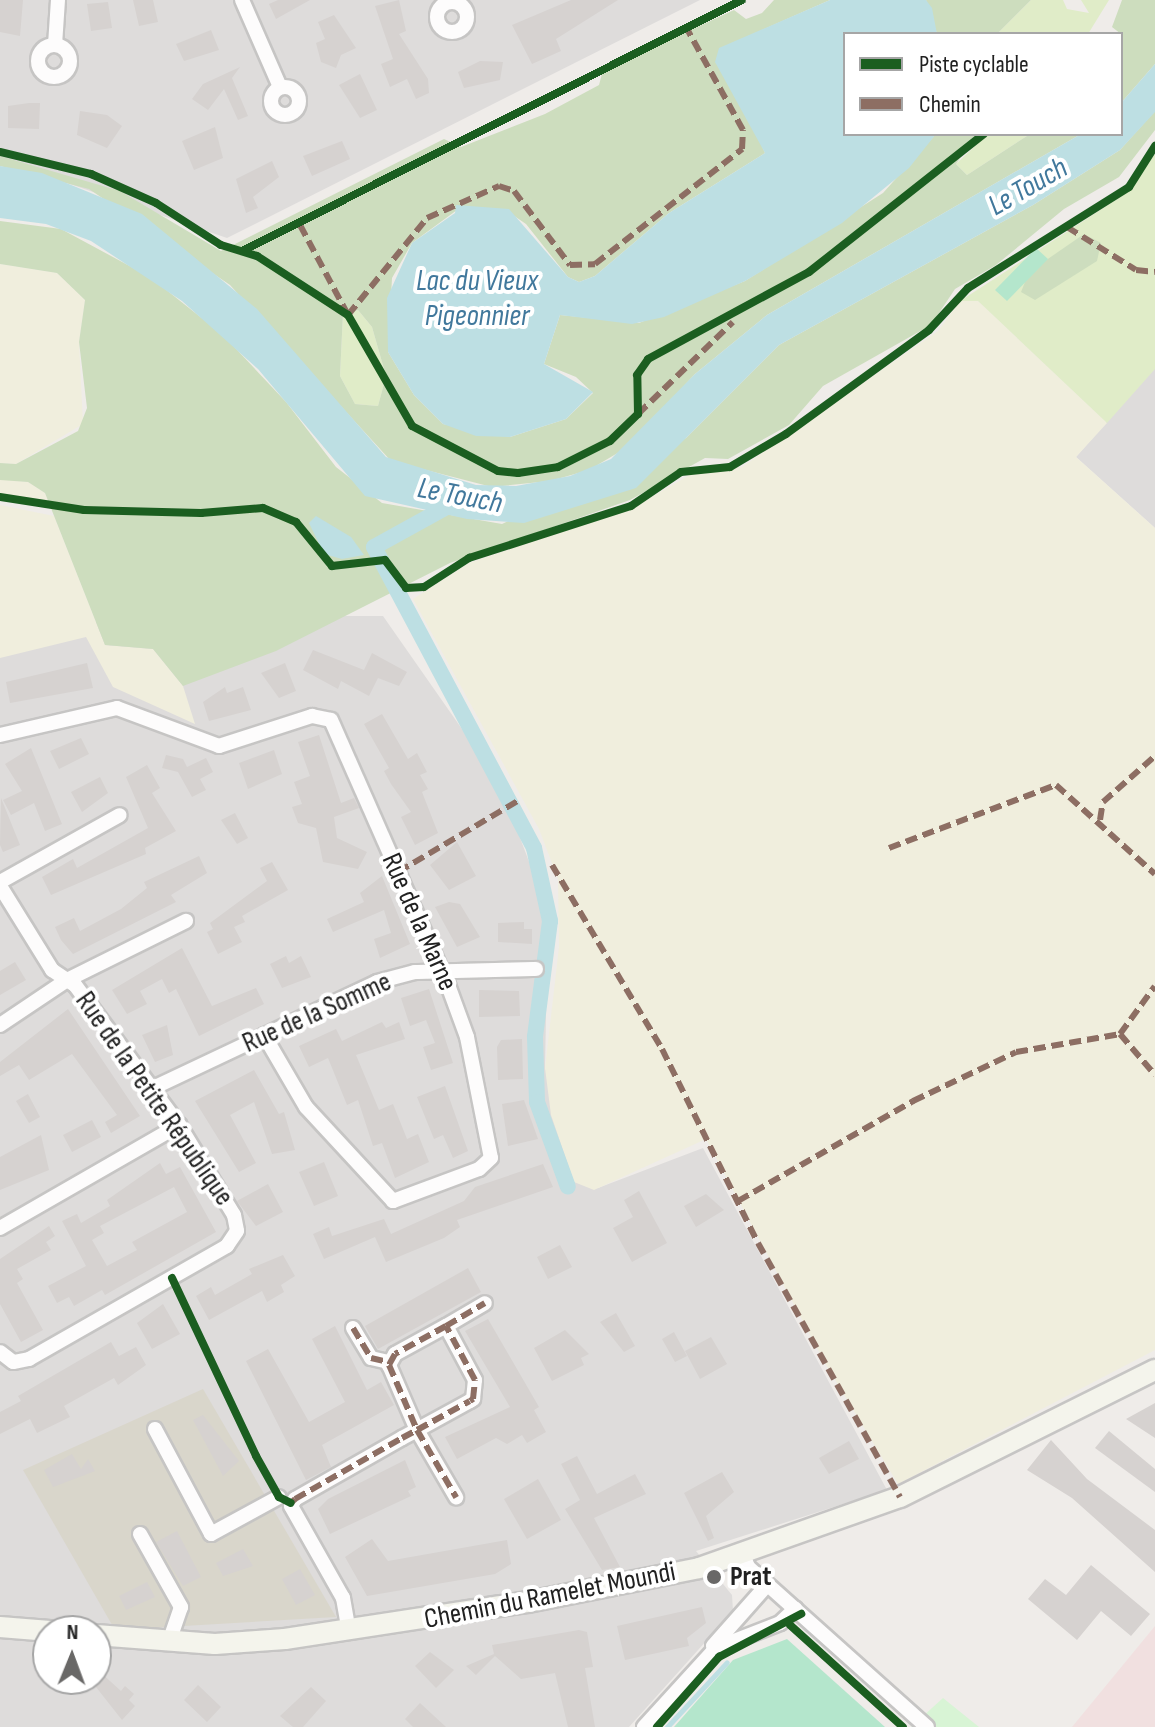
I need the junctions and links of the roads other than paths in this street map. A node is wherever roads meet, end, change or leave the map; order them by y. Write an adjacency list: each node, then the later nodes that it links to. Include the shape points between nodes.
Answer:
1 (58, 0): 3 (street)
2 (242, 0): 4 (street)
3 (55, 45)
4 (280, 87)
5 (0, 735): 10 (street, Rue de la Marne, via 117,708 228,746 325,717 335,725 368,813)
6 (120, 815): 7 (street)
7 (0, 884): 11 (street, Rue de la Petite République, via 52,970)
8 (186, 921): 11 (street)
9 (536, 969): 10 (street, Rue de la Somme)
10 (440, 970): 13 (street, Rue de la Somme, via 377,982); 13 (street, Rue de la Marne, via 467,1037 491,1158 408,1199 386,1197 315,1118)
11 (67, 980): 12 (street, Rue de la Petite République); 14 (street, Rue de la Petite République, via 82,990)
12 (0, 1025)
13 (264, 1035): 14 (street, Rue de la Somme)
14 (153, 1088): 15 (street, Rue de la Petite République)
15 (179, 1125): 16 (street); 20 (street, Rue de la Petite République, via 234,1215 234,1239 29,1359 13,1362)
16 (0, 1228)
17 (485, 1303): 18 (street)
18 (446, 1326): 21 (street); 24 (street, via 474,1376 476,1393)
19 (353, 1328): 21 (street, via 371,1358)
20 (0, 1352)
21 (389, 1362): 24 (street)
22 (1155, 1370): 28 (main road, Chemin du Ramelet Moundi, via 900,1497)
23 (155, 1429): 26 (street, via 211,1534)
24 (417, 1430): 25 (street); 26 (street)
25 (456, 1497)
26 (285, 1500): 33 (street, via 322,1552 343,1598)
27 (140, 1534): 35 (street, via 181,1607)
28 (743, 1554): 29 (street); 33 (main road, Chemin du Ramelet Moundi, via 624,1584)
29 (767, 1585): 30 (street); 36 (street)
30 (795, 1609): 36 (street, via 780,1623); 38 (street)
31 (0, 1627): 32 (main road)
32 (32, 1630)
33 (349, 1632): 35 (main road, Chemin du Ramelet Moundi)
34 (112, 1637): 35 (main road, Chemin du Ramelet Moundi)
35 (169, 1642)
36 (706, 1657): 37 (street)
37 (644, 1727)
38 (927, 1727)

